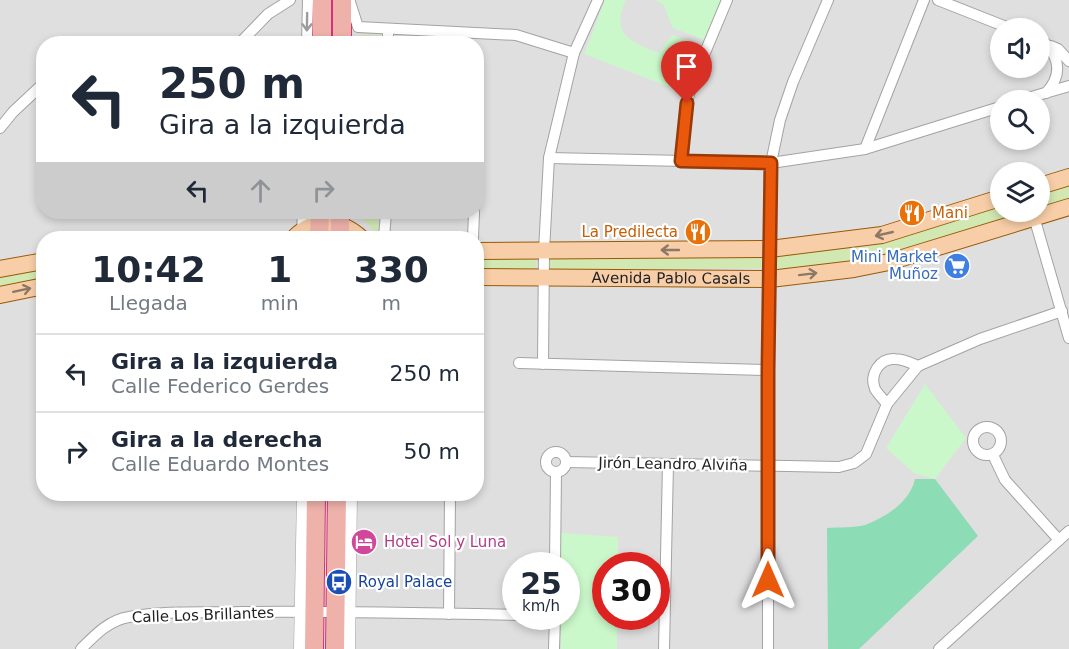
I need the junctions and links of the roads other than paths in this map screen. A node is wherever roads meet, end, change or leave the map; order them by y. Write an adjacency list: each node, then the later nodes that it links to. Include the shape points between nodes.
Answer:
1 (290, 0): 13 (street, via 268,14)
2 (308, 0): 14 (street, one-way to 14)
3 (322, 0): 15 (highway)
4 (342, 0): 16 (highway)
5 (348, 0): 12 (street, via 358,27)
6 (598, 0): 22 (street)
7 (728, 0): 34 (street, via 691,86)
8 (828, 0): 35 (street, via 793,82)
9 (924, 0): 29 (street)
10 (938, 0): 11 (street)
11 (990, 21)
12 (388, 29): 17 (street); 18 (street)
13 (247, 36)
14 (307, 36)
15 (322, 36)
16 (342, 36)
17 (388, 36)
18 (456, 36)
19 (484, 37): 22 (street, via 516,35)
20 (1050, 45): 23 (street)
21 (1050, 48): 26 (street, via 1058,63 1058,74)
22 (574, 53): 33 (street)
23 (1069, 61)
24 (1069, 86): 27 (street)
25 (36, 90): 30 (street)
26 (1049, 90)
27 (1050, 92)
28 (990, 110): 31 (street)
29 (876, 123): 31 (street, via 881,135); 32 (street)
30 (0, 128)
31 (895, 140): 32 (street)
32 (865, 149): 35 (street)
33 (549, 158): 34 (street); 48 (street)
34 (681, 161): 35 (street)
35 (771, 163): 46 (street)
36 (1069, 177): 37 (main road)
37 (1050, 183)
38 (990, 201): 46 (main road, Avenida Pablo Casals, one-way to 46, via 882,235)
39 (1069, 207): 40 (main road, Avenida Pablo Casals)
40 (1050, 212)
41 (1018, 222): 53 (main road, Avenida Pablo Casals, one-way to 41, via 889,262)
42 (1035, 222): 56 (street)
43 (319, 224): 44 (main road); 45 (main road)
44 (340, 225)
45 (306, 231)
46 (770, 249): 48 (main road, Avenida Pablo Casals, one-way to 48); 53 (street)
47 (484, 251): 48 (main road, Avenida Pablo Casals)
48 (544, 251): 52 (street)
49 (36, 262): 50 (main road)
50 (0, 269)
51 (484, 277): 52 (main road, Avenida Pablo Casals)
52 (544, 277): 53 (main road, Avenida Pablo Casals); 59 (street)
53 (770, 279): 61 (street)
54 (36, 288): 55 (main road, one-way to 54)
55 (0, 295)
56 (1062, 311): 57 (street); 60 (street, Jirón Leandro Alviña, via 980,339)
57 (1069, 338)
58 (519, 363): 59 (street)
59 (543, 364): 61 (street)
60 (918, 366): 62 (street, Jirón Leandro Alviña); 62 (street, via 894,358 879,365 873,381)
61 (768, 370): 66 (street)
62 (887, 404): 66 (street, Jirón Leandro Alviña, via 866,454 854,464)
63 (993, 455): 74 (street, via 1005,480)
64 (566, 462): 65 (street, Jirón Leandro Alviña); 67 (street); 67 (street, via 560,453 548,455 546,466)
65 (668, 464): 66 (street, Jirón Leandro Alviña); 87 (street)
66 (768, 466): 88 (street)
67 (556, 472): 75 (street)
68 (304, 501): 76 (street)
69 (316, 501): 76 (highway)
70 (337, 501): 77 (highway)
71 (350, 501): 77 (street)
72 (450, 501): 78 (street)
73 (1069, 531): 74 (street)
74 (1059, 540): 89 (street)
75 (555, 552)
76 (308, 611): 77 (street, Calle Los Brillantes); 81 (street, Calle Los Brillantes, via 128,617 111,623); 82 (street); 83 (highway)
77 (342, 611): 78 (street, Calle Los Brillantes); 84 (highway); 85 (street)
78 (448, 614): 79 (street, Calle Los Brillantes)
79 (502, 615)
80 (555, 630): 86 (street)
81 (81, 649)
82 (301, 649)
83 (314, 649)
84 (335, 649)
85 (348, 649)
86 (554, 649)
87 (664, 649)
88 (768, 649)
89 (939, 649)

